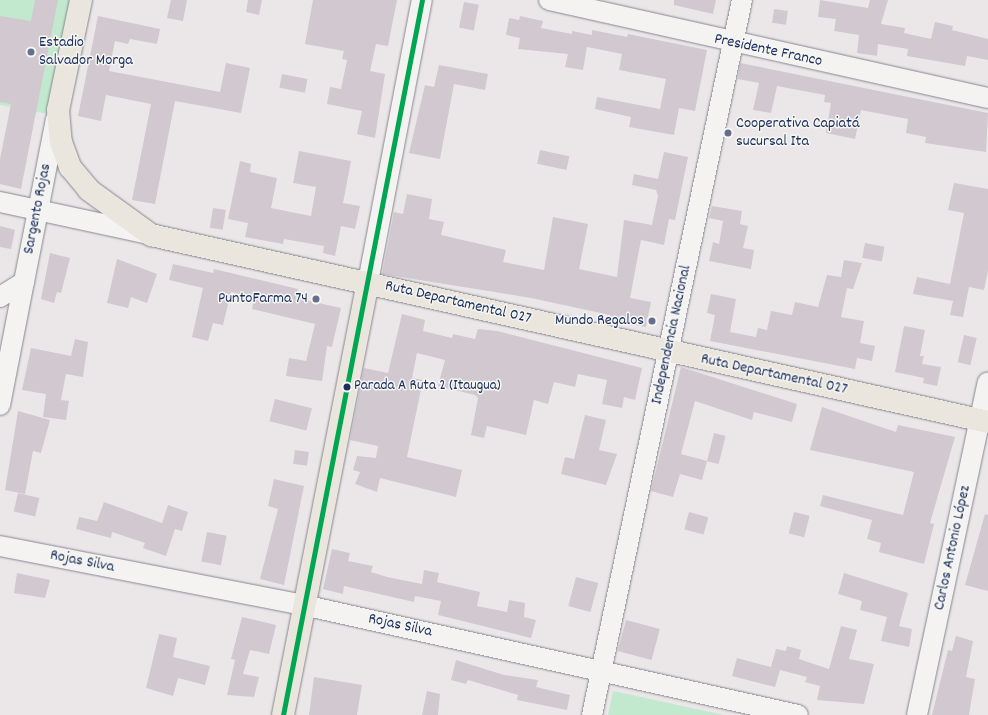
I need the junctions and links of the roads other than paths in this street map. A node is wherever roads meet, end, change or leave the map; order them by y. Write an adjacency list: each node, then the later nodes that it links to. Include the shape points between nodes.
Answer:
1 (81, 0): 7 (main road, Ruta Departamental 027)
2 (422, 0): 12 (street)
3 (549, 0): 5 (street, Presidente Franco)
4 (742, 0): 5 (street, Independencia Nacional)
5 (733, 44): 6 (street, Presidente Franco); 14 (street, Independencia Nacional)
6 (988, 98)
7 (58, 110): 9 (street, Sargento Rojas); 10 (main road, Ruta Departamental 027, via 61,142 70,167 89,190)
8 (0, 202): 9 (street)
9 (38, 210): 10 (street); 11 (street, Sargento Rojas)
10 (151, 234): 12 (main road, Ruta Departamental 027)
11 (24, 282): 13 (street); 16 (street, Sargento Rojas)
12 (368, 282): 14 (main road, Ruta Departamental 027); 19 (main road)
13 (0, 297)
14 (669, 352): 17 (main road, Ruta Departamental 027); 20 (street, Independencia Nacional)
15 (988, 382): 17 (street, Carlos Antonio López)
16 (0, 405)
17 (984, 421): 24 (street, Carlos Antonio López)
18 (0, 546): 19 (street, Rojas Silva)
19 (303, 605): 20 (street, Rojas Silva); 21 (main road)
20 (602, 670): 22 (street, Independencia Nacional); 23 (street, Rojas Silva)
21 (283, 715)
22 (592, 715)
23 (798, 715)
24 (917, 715)

